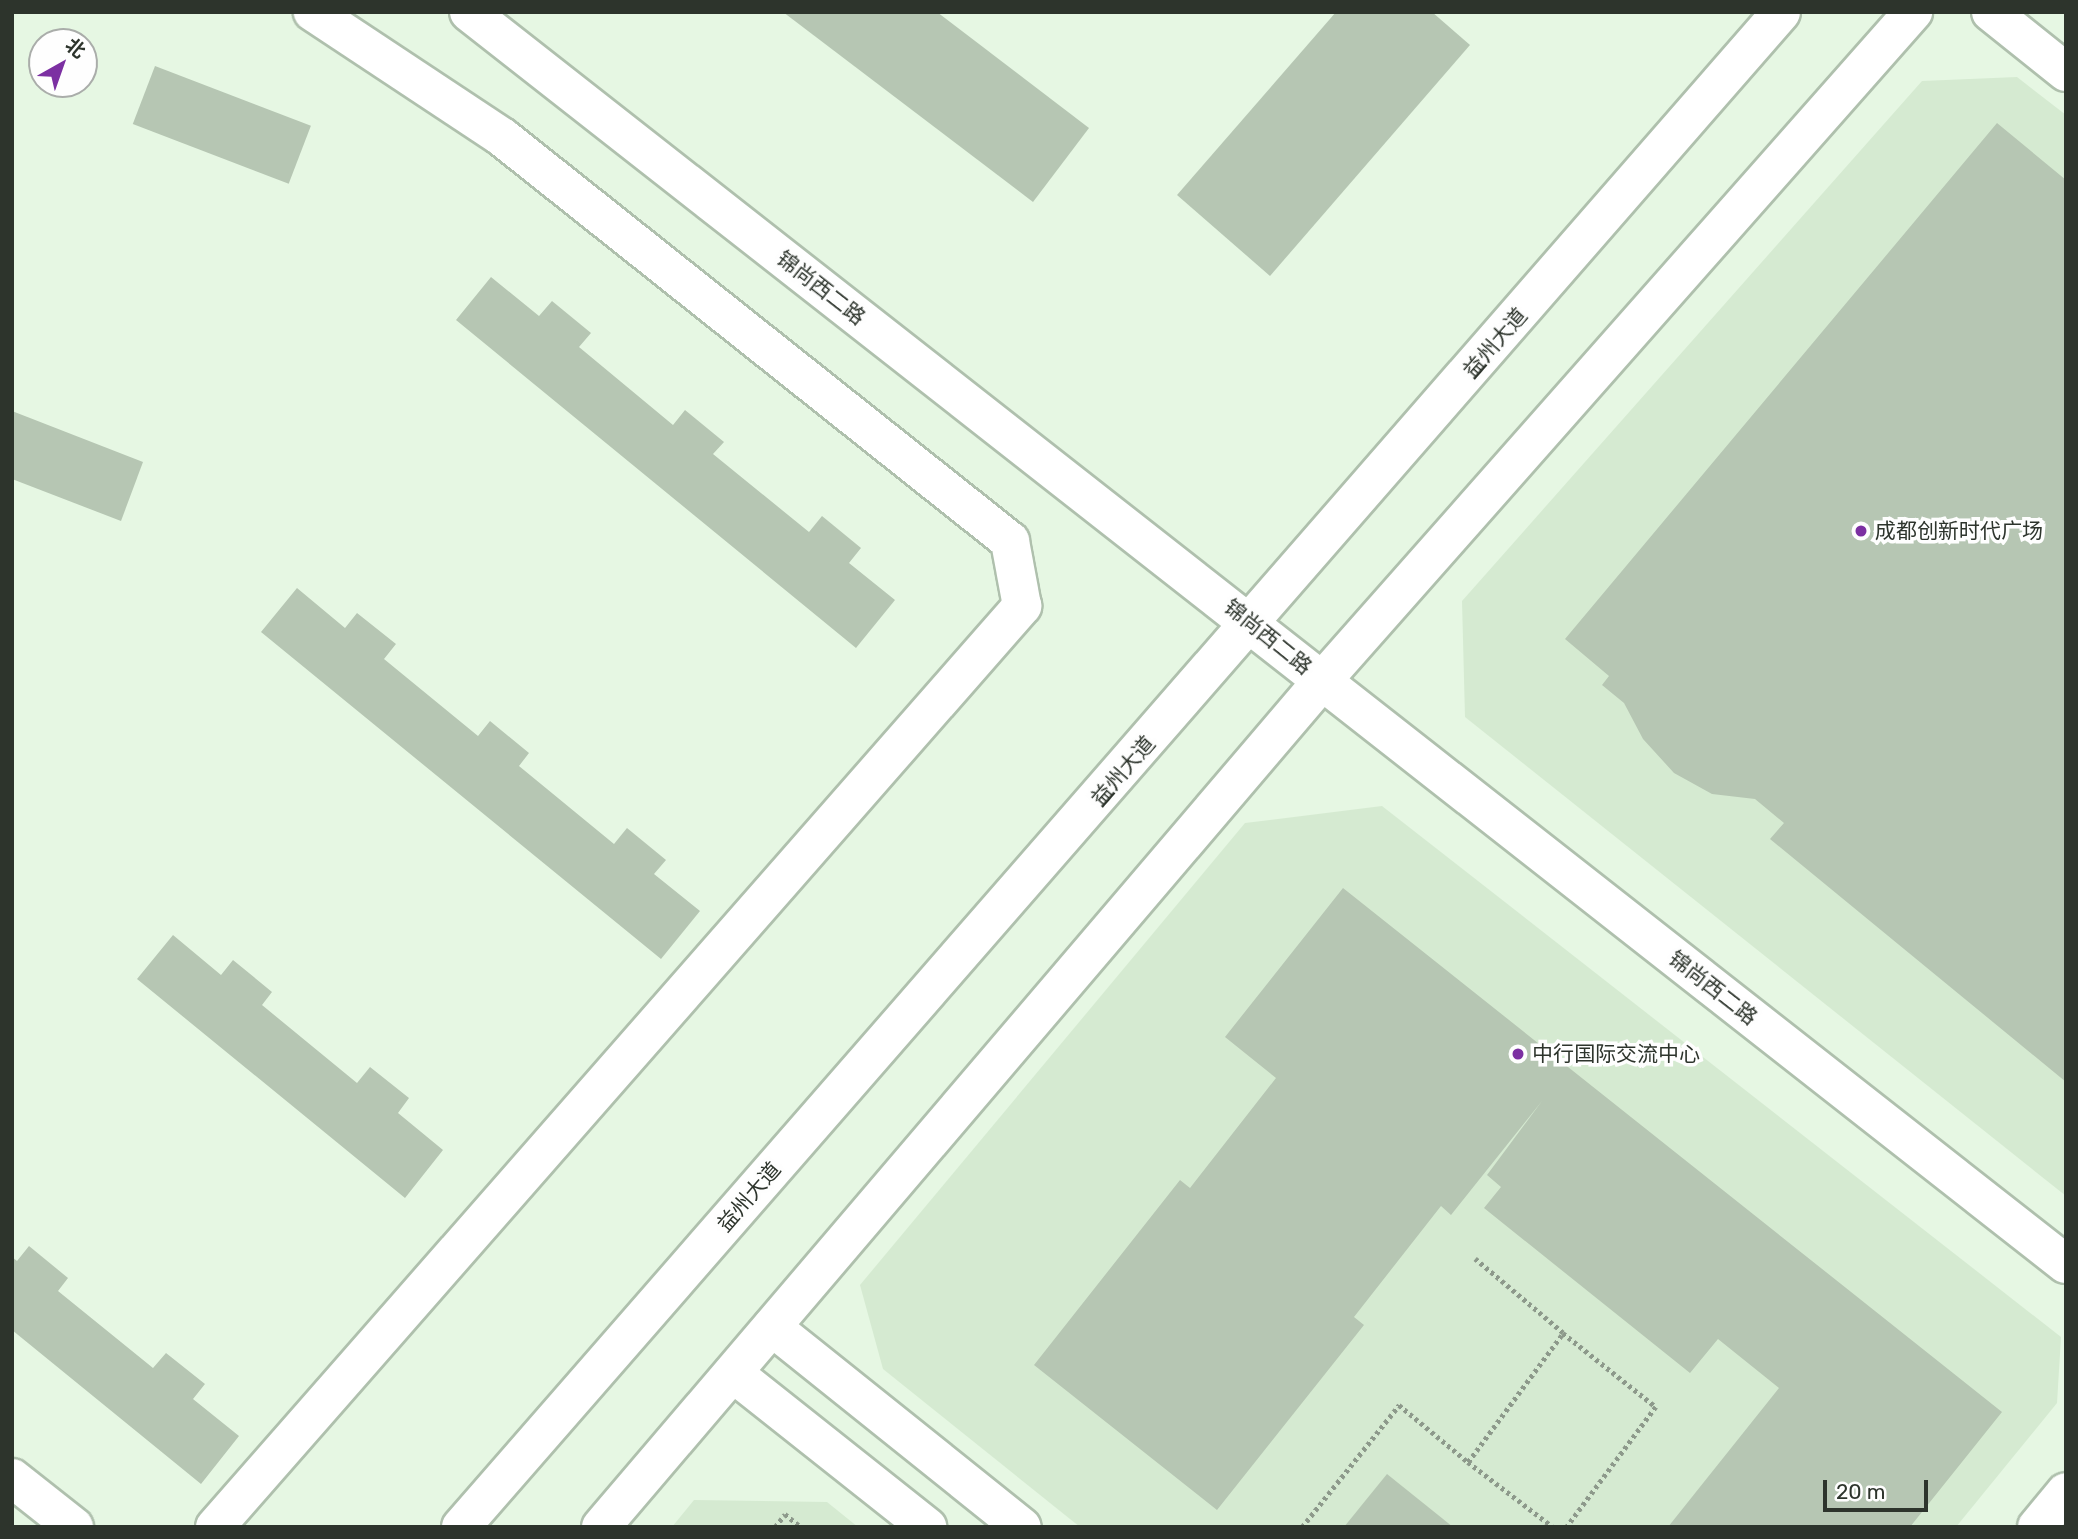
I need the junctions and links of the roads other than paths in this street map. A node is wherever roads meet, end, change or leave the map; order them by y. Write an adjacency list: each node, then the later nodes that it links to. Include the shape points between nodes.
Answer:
1 (313, 12): 15 (street, via 502,137 1010,541 1022,606)
2 (469, 12): 7 (street, 锦尚西二路)
3 (1781, 12): 7 (street, 益州大道)
4 (1913, 12): 8 (street)
5 (1991, 12): 6 (street)
6 (2066, 72)
7 (1252, 624): 8 (street, 锦尚西二路); 16 (street, 益州大道)
8 (1322, 681): 9 (street, 锦尚西二路); 10 (street)
9 (2066, 1264)
10 (772, 1327): 11 (street); 19 (street)
11 (733, 1373): 17 (street); 18 (street)
12 (12, 1478): 14 (street)
13 (2066, 1492): 20 (street)
14 (74, 1527)
15 (215, 1527)
16 (461, 1527)
17 (601, 1527)
18 (927, 1527)
19 (1022, 1527)
20 (2037, 1527)

